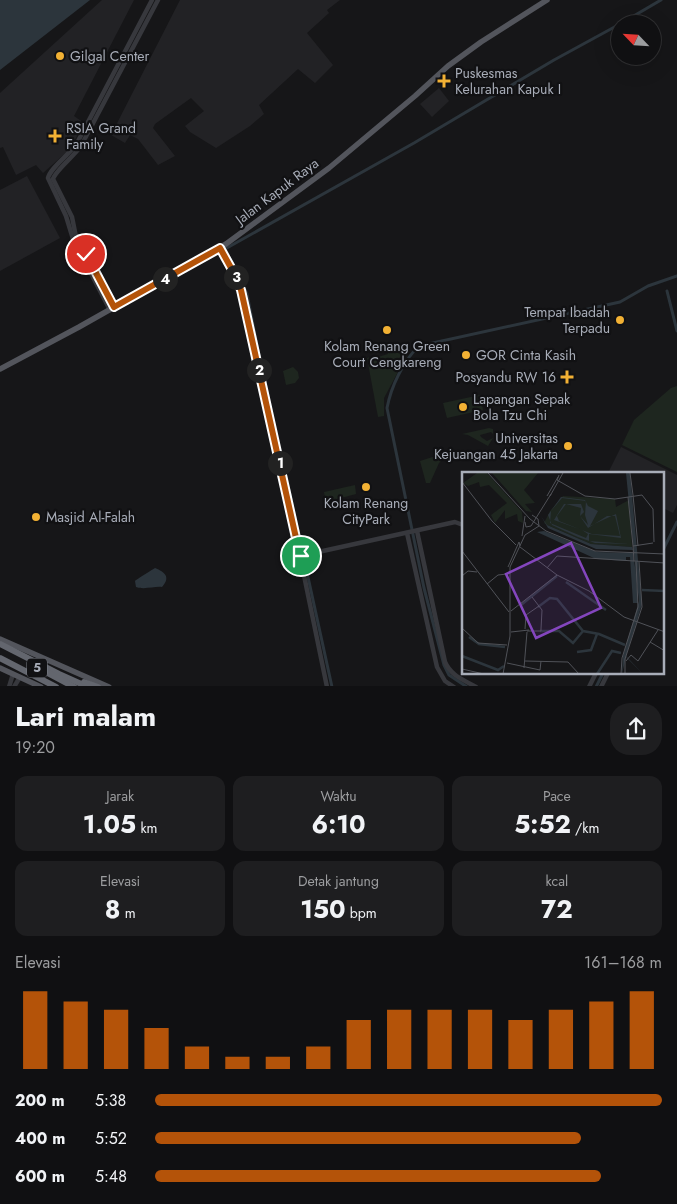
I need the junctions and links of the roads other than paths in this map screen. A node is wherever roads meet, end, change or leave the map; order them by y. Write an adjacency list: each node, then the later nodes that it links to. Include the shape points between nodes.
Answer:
1 (152, 0): 5 (street, via 77,144 48,176 73,239)
2 (158, 0): 5 (street, via 81,146 53,179 72,217 76,237)
3 (548, 0): 4 (main road, Jalan Kapuk Raya, via 448,66 329,168)
4 (220, 248): 5 (main road, Jalan Kapuk Raya); 9 (street, via 241,290)
5 (111, 307): 6 (main road, Jalan Kapuk Raya)
6 (0, 369)
7 (462, 525): 8 (street, via 455,522)
8 (412, 532): 9 (street); 10 (street); 11 (street)
9 (300, 556): 30 (street)
10 (428, 591): 11 (street); 32 (street, via 447,667 456,677)
11 (421, 592): 31 (street, via 436,667 444,681)
12 (0, 639): 29 (main road)
13 (0, 644): 18 (highway)
14 (0, 649): 26 (highway, 5)
15 (2, 660): 25 (highway, 5)
16 (0, 668): 17 (main road)
17 (13, 674): 21 (main road); 22 (street)
18 (59, 674): 27 (highway); 28 (highway)
19 (595, 674): 33 (street)
20 (607, 674): 34 (street)
21 (20, 677): 23 (street); 24 (main road)
22 (9, 686)
23 (14, 686)
24 (40, 686)
25 (56, 686)
26 (74, 686)
27 (88, 686)
28 (98, 686)
29 (109, 686)
30 (327, 686)
31 (454, 686)
32 (476, 686)
33 (589, 686)
34 (601, 686)

